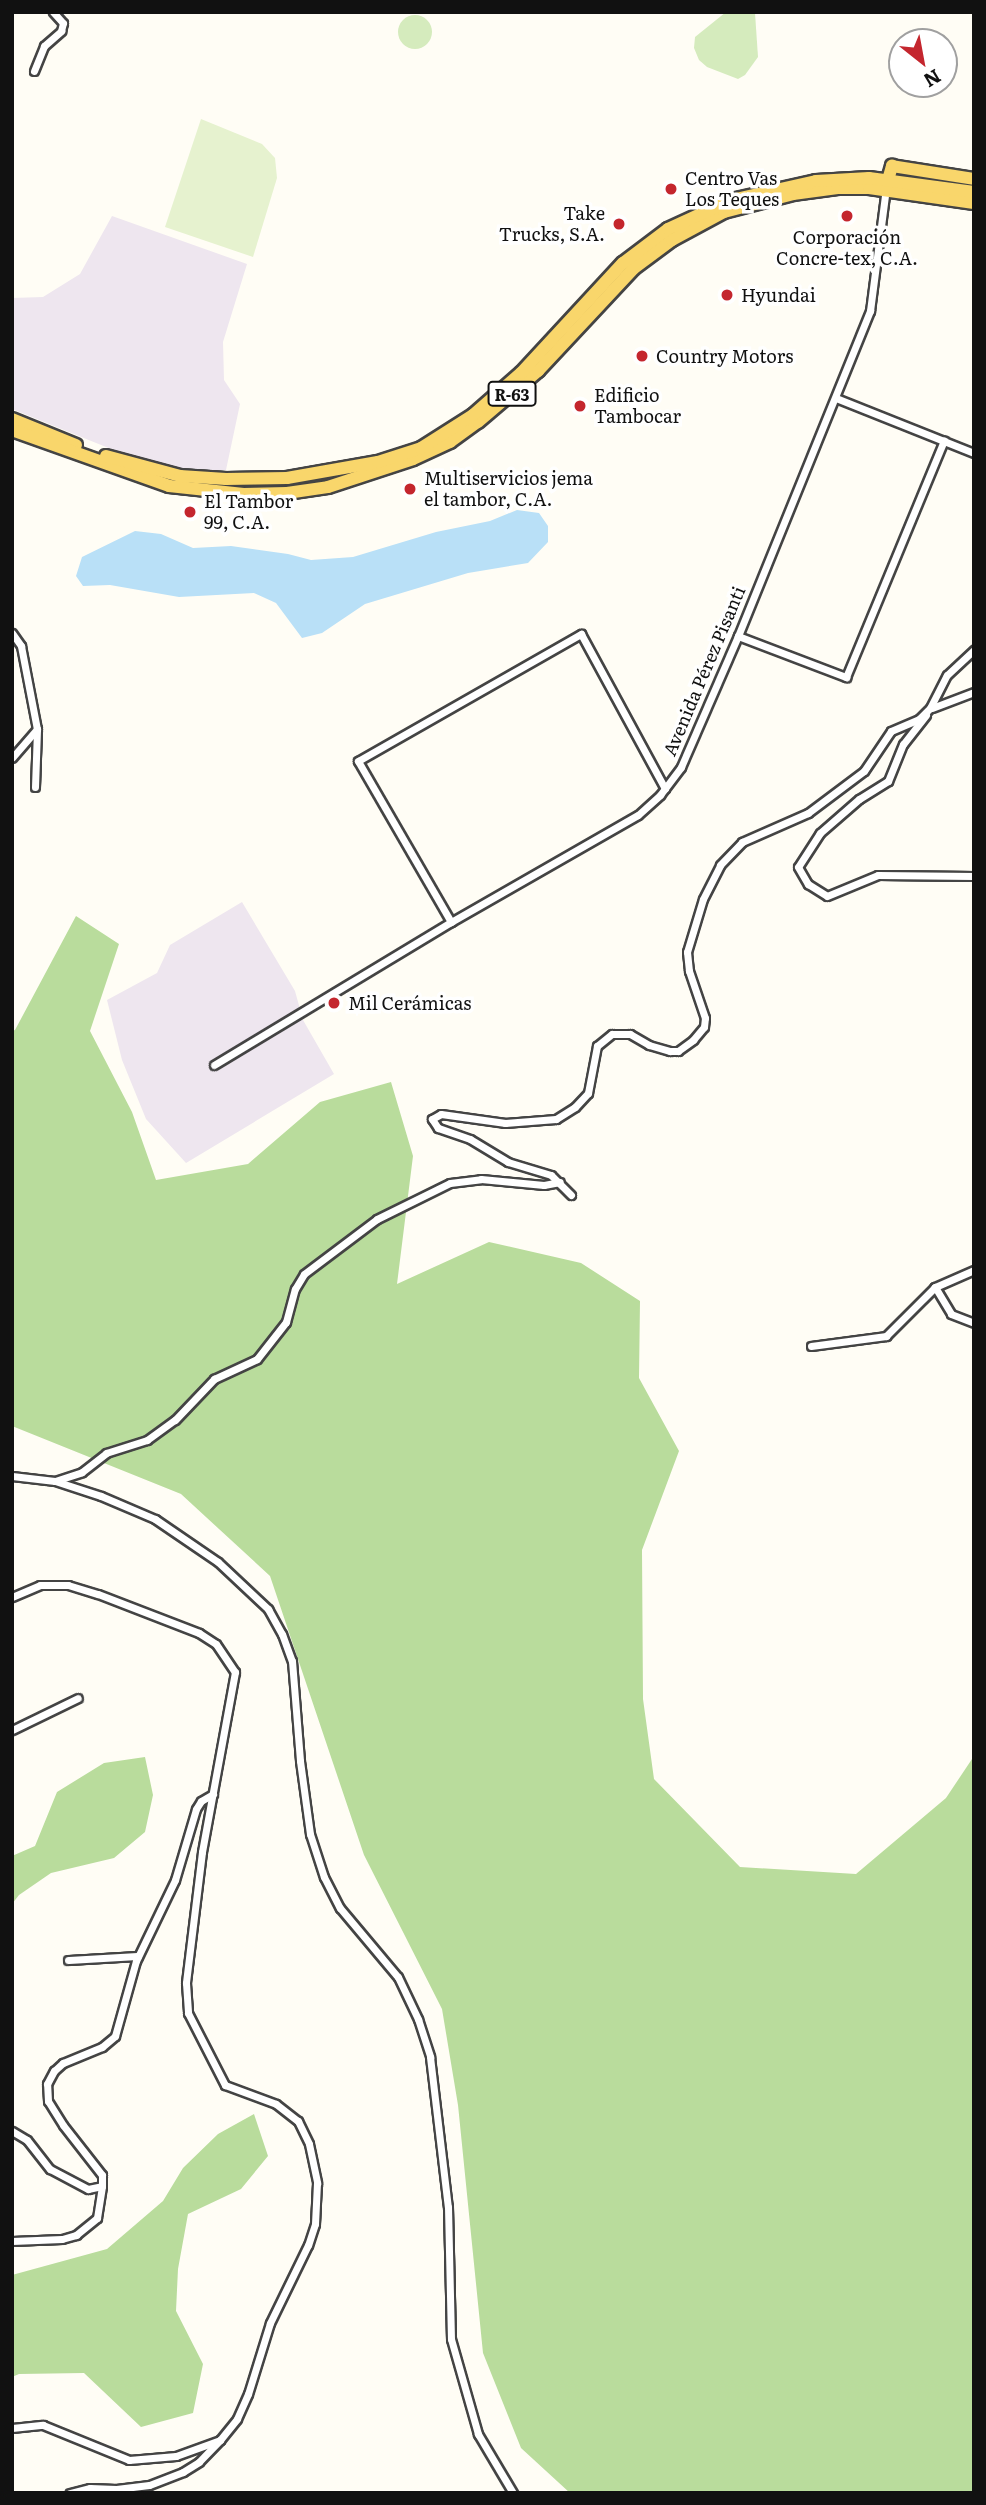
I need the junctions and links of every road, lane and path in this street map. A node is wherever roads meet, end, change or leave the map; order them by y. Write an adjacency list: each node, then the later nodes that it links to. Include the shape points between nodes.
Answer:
1 (53, 12): 2 (street, via 63,23 61,31 44,46)
2 (34, 71)
3 (974, 179): 4 (main road, via 892,166)
4 (887, 185): 5 (main road, R-63); 6 (main road, R-63); 7 (street, Avenida Pérez Pisanti, via 870,311); 9 (main road, R-63, via 793,194 745,205 694,228 633,269 538,371)
5 (974, 192)
6 (974, 202)
7 (836, 398): 11 (street); 14 (street, Avenida Pérez Pisanti)
8 (12, 419): 9 (main road, R-63, via 130,465 180,477 250,479 287,478 378,462 421,447)
9 (476, 419): 10 (main road, R-63, via 450,442 394,467 287,494 169,486)
10 (12, 430)
11 (944, 440): 12 (street); 14 (street, via 846,677)
12 (974, 453)
13 (12, 634): 18 (street, via 21,646)
14 (738, 636): 21 (street, Avenida Pérez Pisanti, via 681,767)
15 (974, 650): 17 (street, via 947,675)
16 (974, 692): 17 (street)
17 (930, 709): 22 (street, via 906,738 888,781 820,833 798,867 808,884 827,896 878,875); 25 (street, via 891,731 864,771 808,813 742,842 720,864 703,899 687,952 705,1018 693,1040 670,1051 630,1034 612,1034 597,1046 588,1093 556,1119 519,1124 436,1114 432,1119 438,1128)
18 (37, 729): 19 (street); 20 (street)
19 (12, 758)
20 (35, 787)
21 (665, 789): 23 (street, Avenida Pérez Pisanti, via 638,815); 23 (street, via 581,634 358,761)
22 (974, 876)
23 (452, 922): 24 (street, Avenida Pérez Pisanti)
24 (214, 1065)
25 (560, 1182): 26 (street); 32 (street, via 544,1185 481,1179 450,1183 377,1219 304,1274 286,1322 257,1359 214,1379 175,1420 147,1440 106,1453 82,1472)
26 (571, 1195)
27 (974, 1270): 28 (street)
28 (935, 1287): 29 (street, via 951,1314); 30 (street, via 886,1336)
29 (974, 1322)
30 (811, 1346)
31 (12, 1476): 32 (street)
32 (55, 1481): 47 (street, via 155,1519 218,1562 268,1609 282,1634 292,1661 310,1834 324,1877 340,1909 398,1977 430,2057 448,2207 451,2339 478,2434)
33 (12, 1597): 36 (street, via 40,1585 68,1586 199,1633 216,1644 235,1672)
34 (78, 1698): 35 (street)
35 (12, 1730)
36 (213, 1794): 37 (street, via 196,1809 175,1880); 43 (street, via 192,1927 188,2012 225,2085 276,2104 298,2122 309,2144 317,2183 315,2224 308,2245 270,2323 248,2395)
37 (138, 1956): 38 (street); 40 (street, via 115,2036 102,2047 64,2063 47,2084 48,2101 102,2175)
38 (68, 1960)
39 (12, 2131): 40 (street, via 27,2140 50,2169 88,2189)
40 (102, 2186): 41 (street, via 97,2218 76,2235)
41 (12, 2241)
42 (12, 2428): 43 (street, via 43,2425 129,2460 176,2456)
43 (220, 2440): 44 (street, via 199,2462 149,2485)
44 (90, 2488): 45 (street); 46 (street)
45 (70, 2493)
46 (83, 2493)
47 (513, 2493)

